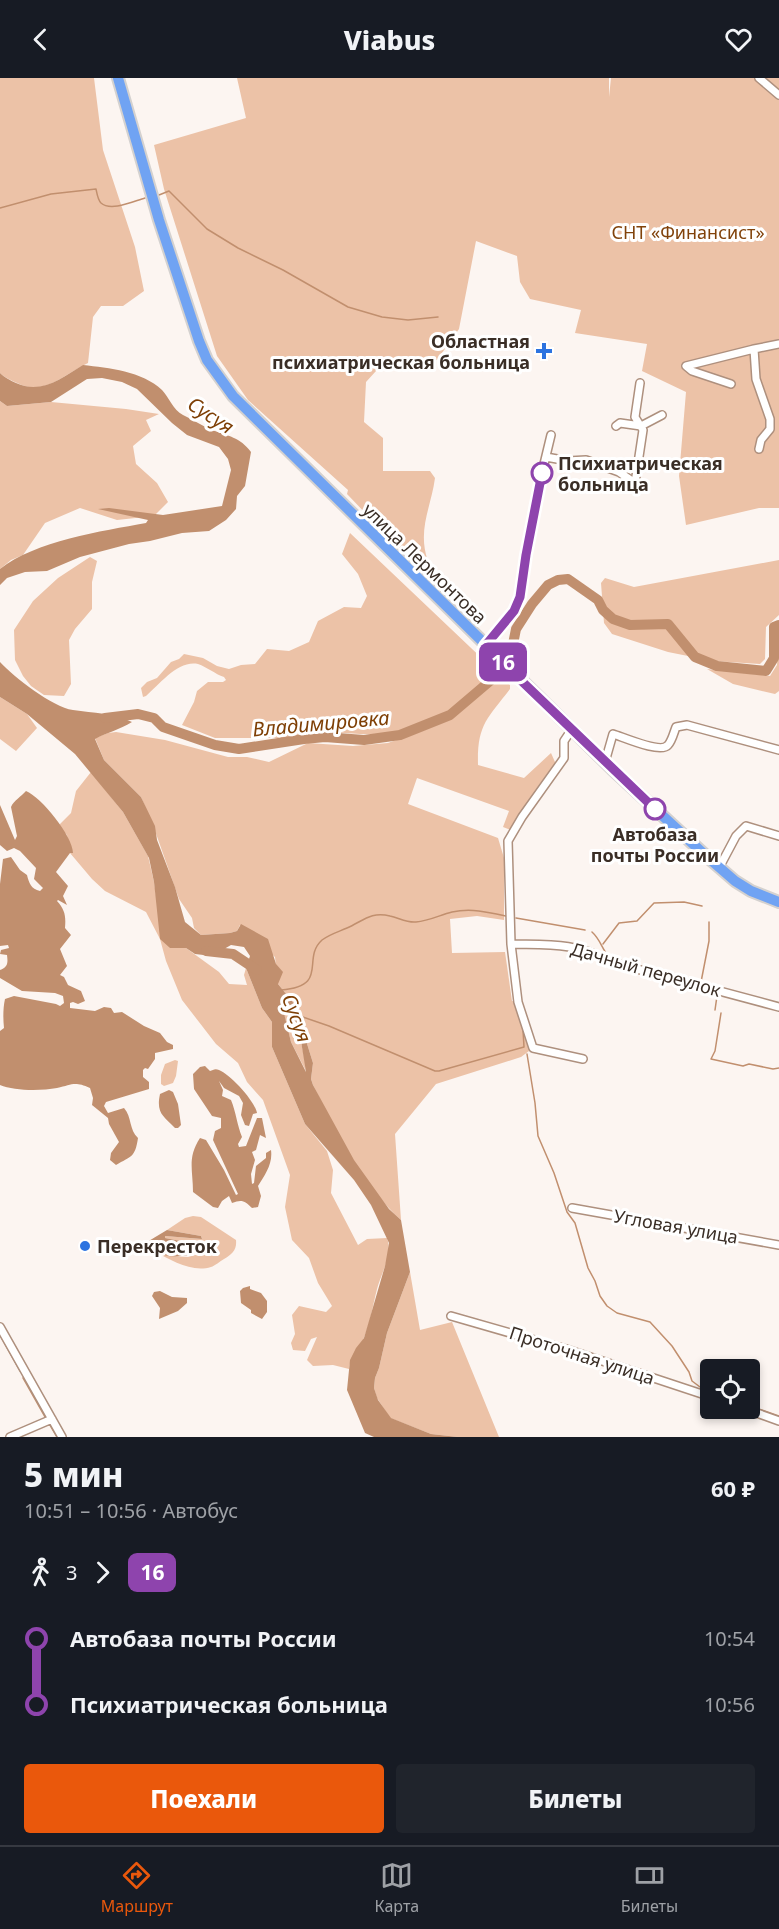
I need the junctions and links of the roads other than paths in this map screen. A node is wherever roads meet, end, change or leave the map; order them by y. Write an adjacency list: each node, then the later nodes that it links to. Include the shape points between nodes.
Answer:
1 (118, 78): 16 (highway, улица Лермонтова, via 159,220 207,360 233,396)
2 (759, 78): 4 (street)
3 (774, 78): 4 (street)
4 (773, 88): 5 (street)
5 (779, 95)
6 (779, 344): 7 (street)
7 (754, 349): 9 (street, via 686,366); 14 (street, via 756,379 770,419 770,429)
8 (640, 383): 12 (street, via 635,417)
9 (731, 384)
10 (662, 415): 12 (street)
11 (616, 426): 12 (street)
12 (641, 426): 15 (street, via 635,483 619,472 586,460)
13 (551, 435): 15 (street)
14 (759, 449)
15 (546, 457): 16 (street, via 520,597 514,611)
16 (485, 646): 17 (highway, улица Лермонтова)
17 (572, 729): 19 (highway, улица Лермонтова); 23 (street, via 564,741 564,758 508,841)
18 (779, 750): 19 (street, via 687,725 676,727 663,748 613,734)
19 (605, 762): 21 (highway, улица Лермонтова)
20 (779, 836): 21 (street, via 746,826 736,836)
21 (719, 868): 22 (highway, улица Лермонтова, via 751,891)
22 (779, 902)
23 (511, 944): 24 (street, Дачный переулок, via 566,946 594,952 607,961); 25 (street, via 518,1002 533,1048)
24 (779, 1007)
25 (583, 1059)
26 (572, 1208): 27 (street, Угловая улица)
27 (779, 1245)
28 (451, 1316): 30 (street, Проточная улица)
29 (0, 1327): 32 (street)
30 (700, 1393)
31 (760, 1414): 33 (street)
32 (52, 1419): 34 (street); 35 (street)
33 (779, 1421)
34 (10, 1437)
35 (62, 1437)

